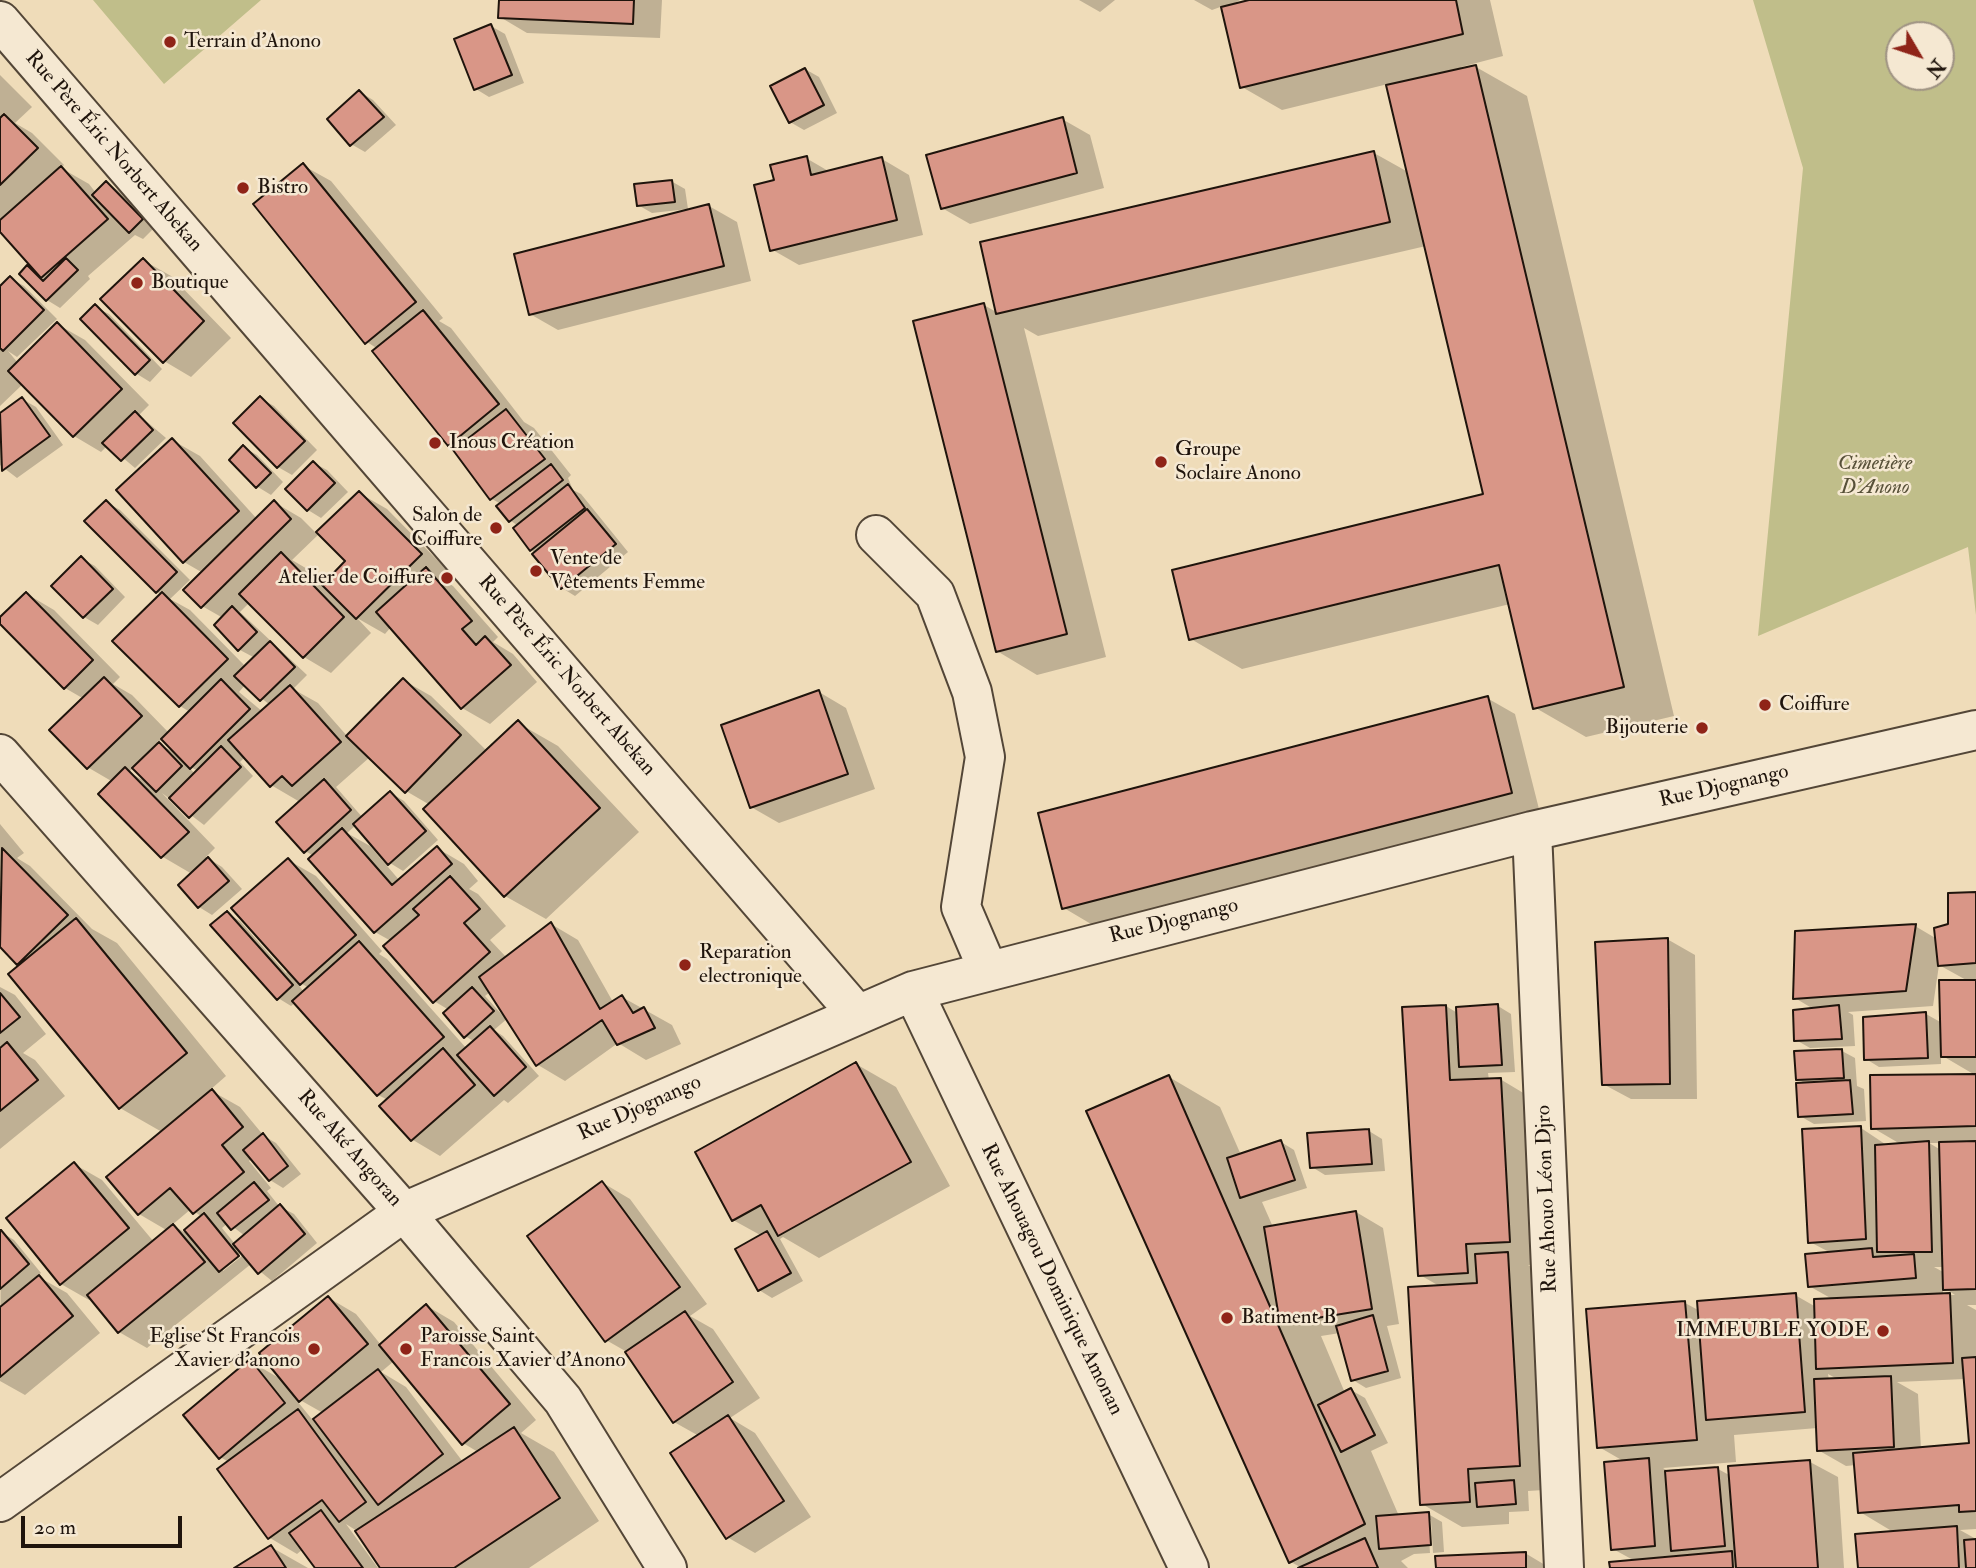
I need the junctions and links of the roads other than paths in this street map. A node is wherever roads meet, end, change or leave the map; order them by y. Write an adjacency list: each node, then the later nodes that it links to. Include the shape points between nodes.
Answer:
1 (0, 21): 8 (street, Rue Père Éric Norbert Abekan)
2 (876, 535): 6 (street, via 935,594 972,692 985,757 961,907)
3 (1976, 730): 5 (street, Rue Djognango)
4 (0, 754): 9 (street, Rue Aké Angoran)
5 (1531, 831): 6 (street, Rue Djognango); 13 (street, Rue Ahouo Léon Djro)
6 (988, 970): 7 (street, Rue Djognango)
7 (913, 991): 8 (street, Rue Djognango); 12 (street, Rue Ahouagou Dominique Amonan)
8 (857, 1014): 9 (street, Rue Djognango)
9 (404, 1212): 10 (street, Rue Djognango); 11 (street, Rue Aké Angoran, via 563,1400)
10 (0, 1503)
11 (667, 1568)
12 (1189, 1568)
13 (1564, 1568)

